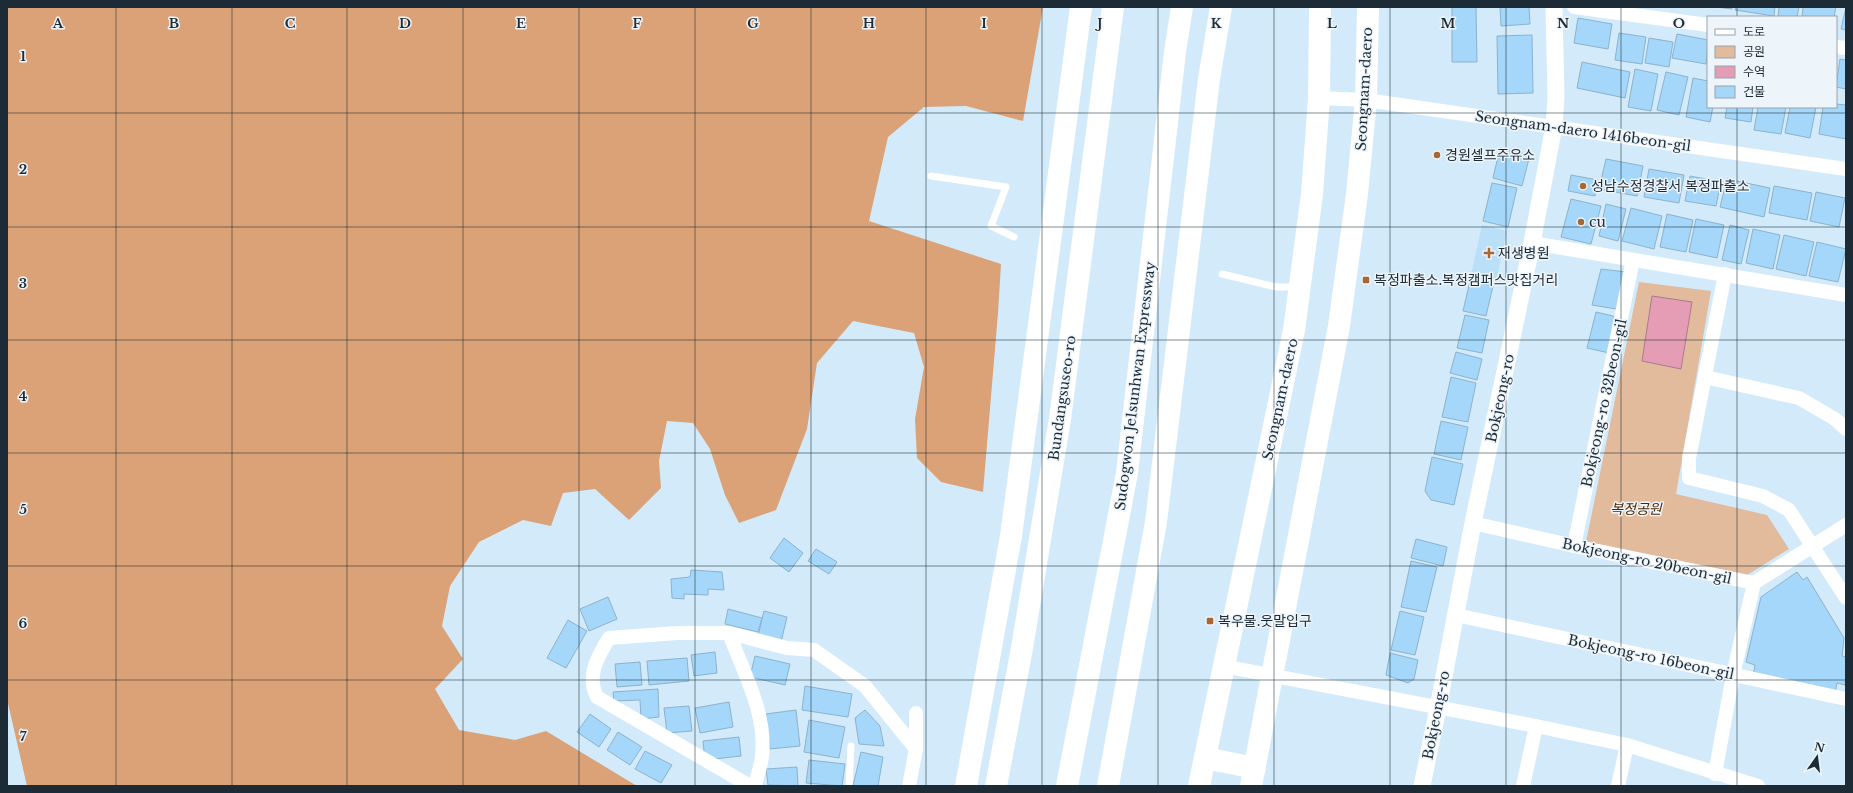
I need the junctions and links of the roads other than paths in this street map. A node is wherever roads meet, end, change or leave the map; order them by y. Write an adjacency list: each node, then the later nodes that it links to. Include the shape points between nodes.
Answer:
1 (1081, 7): 50 (main road, via 1010,536)
2 (1113, 7): 51 (main road, Bundangsuseo-ro, via 1060,419)
3 (1182, 7): 52 (main road, Sudogwon Je1sunhwan Expressway, via 1127,473)
4 (1221, 7): 53 (main road, via 1209,79 1156,522)
5 (1320, 7): 11 (main road, Seongnam-daero)
6 (1368, 7): 12 (main road, Seongnam-daero)
7 (1554, 7): 13 (street, Bokjeong-ro)
8 (1574, 7): 9 (street)
9 (1667, 13): 10 (street)
10 (1707, 25)
11 (1319, 98): 12 (street, Seongnam-daero 1416beon-gil); 21 (main road, Seongnam-daero, via 1312,194)
12 (1366, 100): 13 (street, Seongnam-daero 1416beon-gil); 34 (main road, Seongnam-daero, via 1357,194 1339,326)
13 (1554, 126): 14 (street, Seongnam-daero 1416beon-gil); 17 (street, Bokjeong-ro)
14 (1846, 169)
15 (931, 176): 16 (lane, via 1006,187 991,226)
16 (1014, 237)
17 (1532, 244): 18 (street); 25 (street, Bokjeong-ro)
18 (1633, 260): 20 (street); 27 (street, Bokjeong-ro 32beon-gil)
19 (1222, 274): 21 (lane, via 1276,287)
20 (1725, 274): 22 (street); 23 (street)
21 (1298, 287): 33 (main road, Seongnam-daero, via 1294,330)
22 (1846, 295)
23 (1705, 377): 24 (street, via 1799,398 1835,419); 28 (street, via 1689,458 1689,478 1770,499 1789,510)
24 (1846, 429)
25 (1473, 523): 27 (street, Bokjeong-ro 20beon-gil); 31 (street, Bokjeong-ro)
26 (1846, 525): 28 (street)
27 (1574, 546): 29 (street, Bokjeong-ro 20beon-gil)
28 (1813, 546): 29 (street); 30 (street)
29 (1754, 582): 35 (street)
30 (1846, 598)
31 (1456, 615): 35 (street, Bokjeong-ro 16beon-gil); 37 (street, Bokjeong-ro)
32 (729, 633): 42 (street, via 787,648 814,650 865,686); 46 (street, via 677,633 609,638 596,659 592,687 597,697); 47 (street, via 757,705 762,726 762,756)
33 (1223, 666): 34 (street); 43 (main road, Seongnam-daero)
34 (1272, 676): 37 (street); 45 (main road, Seongnam-daero)
35 (1733, 676): 36 (street, Bokjeong-ro 16beon-gil); 44 (street)
36 (1846, 699)
37 (1438, 708): 39 (street); 55 (street, Bokjeong-ro)
38 (916, 713): 42 (street)
39 (1536, 726): 40 (street); 56 (street)
40 (1626, 745): 44 (street); 57 (street)
41 (851, 746): 48 (lane)
42 (916, 749): 49 (street)
43 (1205, 758): 45 (main road); 54 (main road, Seongnam-daero)
44 (1716, 774): 58 (street)
45 (1253, 777)
46 (750, 786)
47 (755, 786)
48 (849, 786)
49 (909, 786)
50 (966, 786)
51 (996, 786)
52 (1068, 786)
53 (1108, 786)
54 (1199, 786)
55 (1422, 786)
56 (1523, 786)
57 (1618, 786)
58 (1758, 786)

